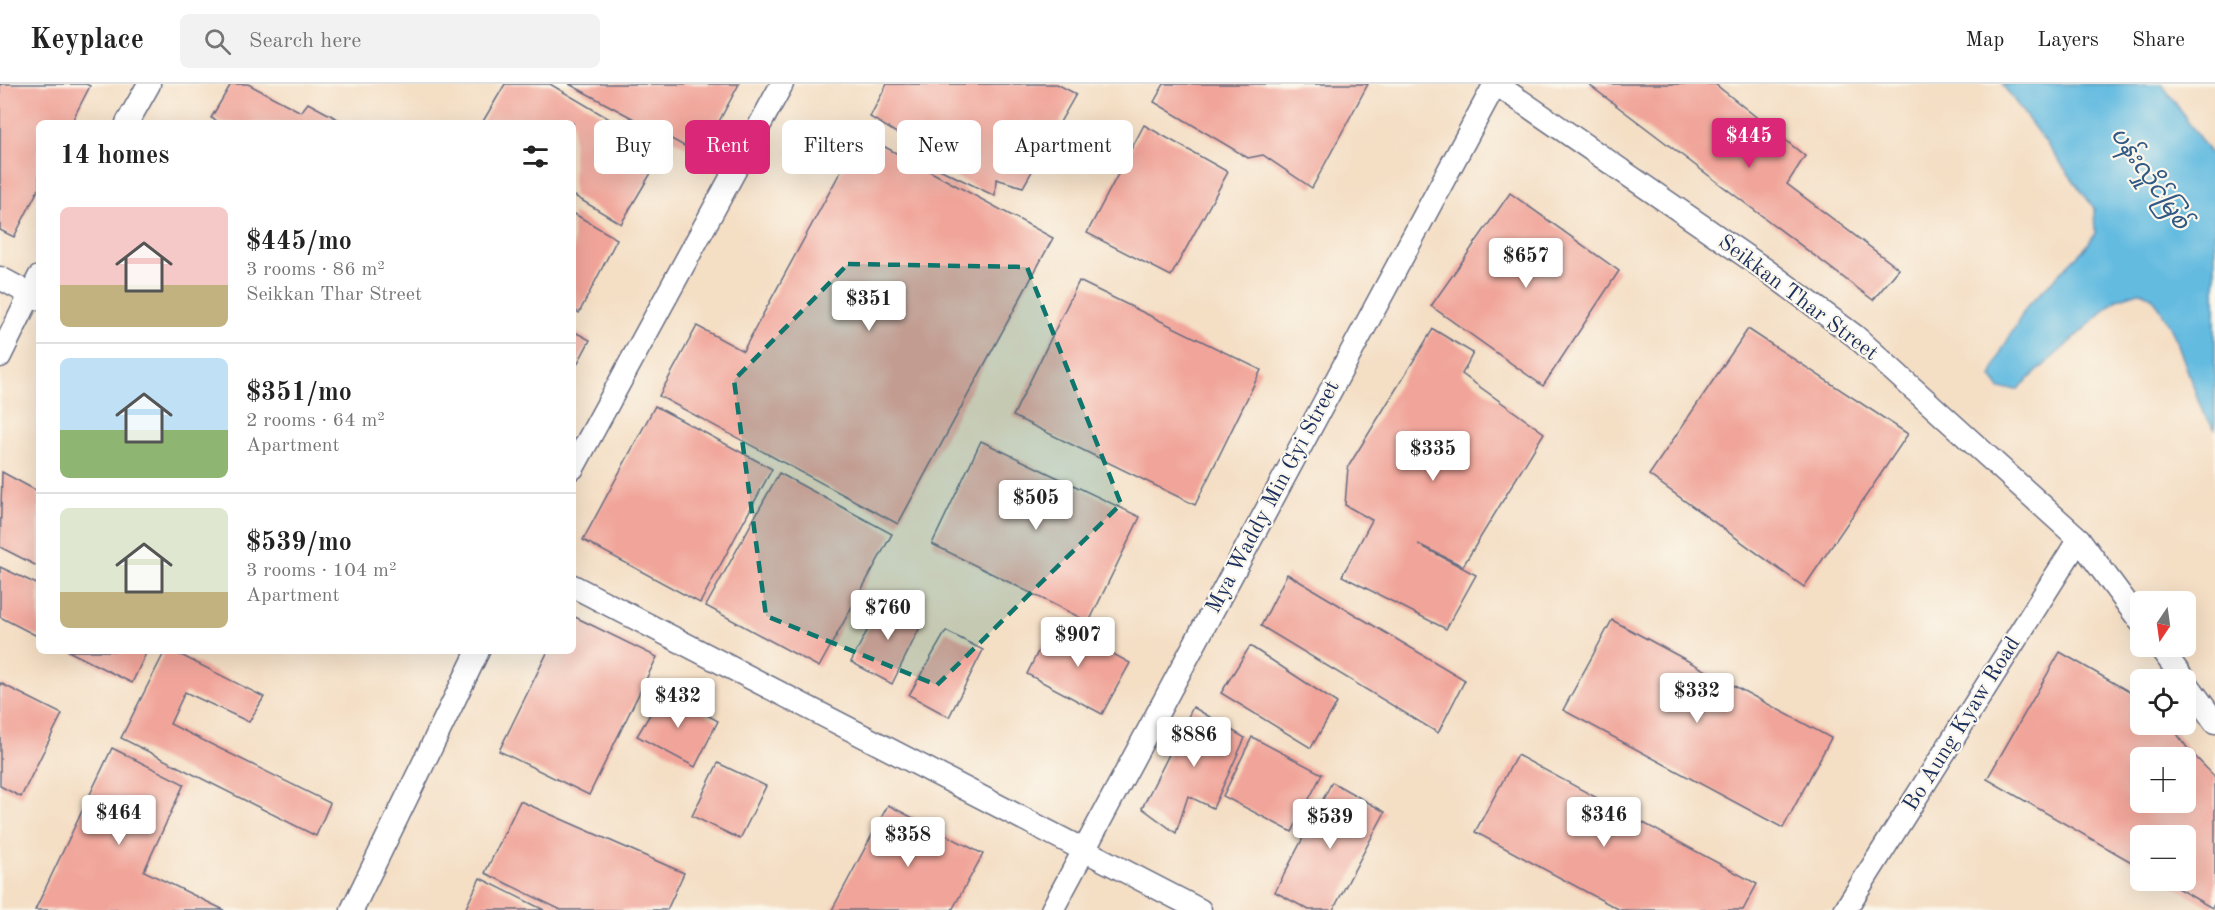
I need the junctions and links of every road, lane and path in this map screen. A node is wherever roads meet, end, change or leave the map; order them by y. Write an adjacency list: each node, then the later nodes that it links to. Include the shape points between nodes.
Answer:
1 (149, 84): 4 (street)
2 (782, 84): 8 (street)
3 (1495, 84): 9 (street, Seikkan Thar Street, via 1766,270 1855,336); 15 (street, Mya Waddy Min Gyi Street)
4 (129, 120)
5 (0, 278): 6 (street)
6 (36, 290): 7 (street)
7 (0, 356)
8 (576, 462)
9 (2079, 539): 11 (street, Seikkan Thar Street); 19 (street, Bo Aung Kyaw Road)
10 (576, 588): 15 (street)
11 (2130, 608)
12 (477, 654): 16 (street)
13 (2196, 696): 14 (street)
14 (2215, 722)
15 (1084, 849): 17 (street, Mya Waddy Min Gyi Street); 18 (street)
16 (352, 910)
17 (1052, 910)
18 (1200, 910)
19 (1845, 910)

